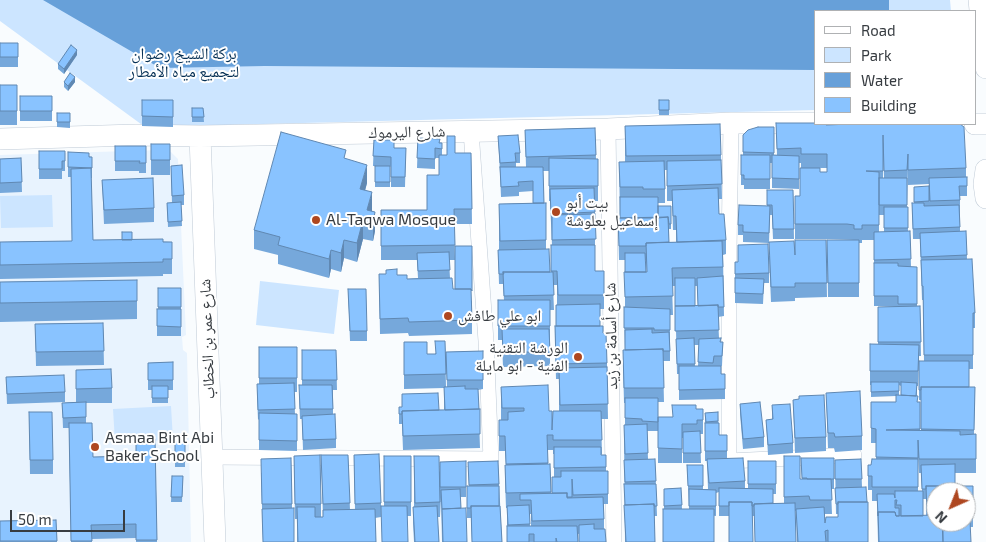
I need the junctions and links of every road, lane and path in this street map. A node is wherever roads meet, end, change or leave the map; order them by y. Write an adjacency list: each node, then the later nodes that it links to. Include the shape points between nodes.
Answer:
1 (979, 0): 2 (street)
2 (986, 68)
3 (732, 123): 4 (street, شارع اليرموك); 5 (street, شارع اليرموك); 11 (street, via 729,461)
4 (814, 123)
5 (608, 129): 6 (street, شارع اليرموك); 14 (street, شارع أسامة بن زيد)
6 (471, 131): 7 (street, شارع اليرموك); 12 (street, via 491,459)
7 (200, 136): 8 (street, شارع اليرموك, via 136,134); 12 (street, شارع عمر بن الخطاب)
8 (0, 139)
9 (986, 170): 10 (street)
10 (986, 198)
11 (854, 455)
12 (211, 458): 13 (street, شارع عمر بن الخطاب)
13 (215, 542)
14 (614, 542)

